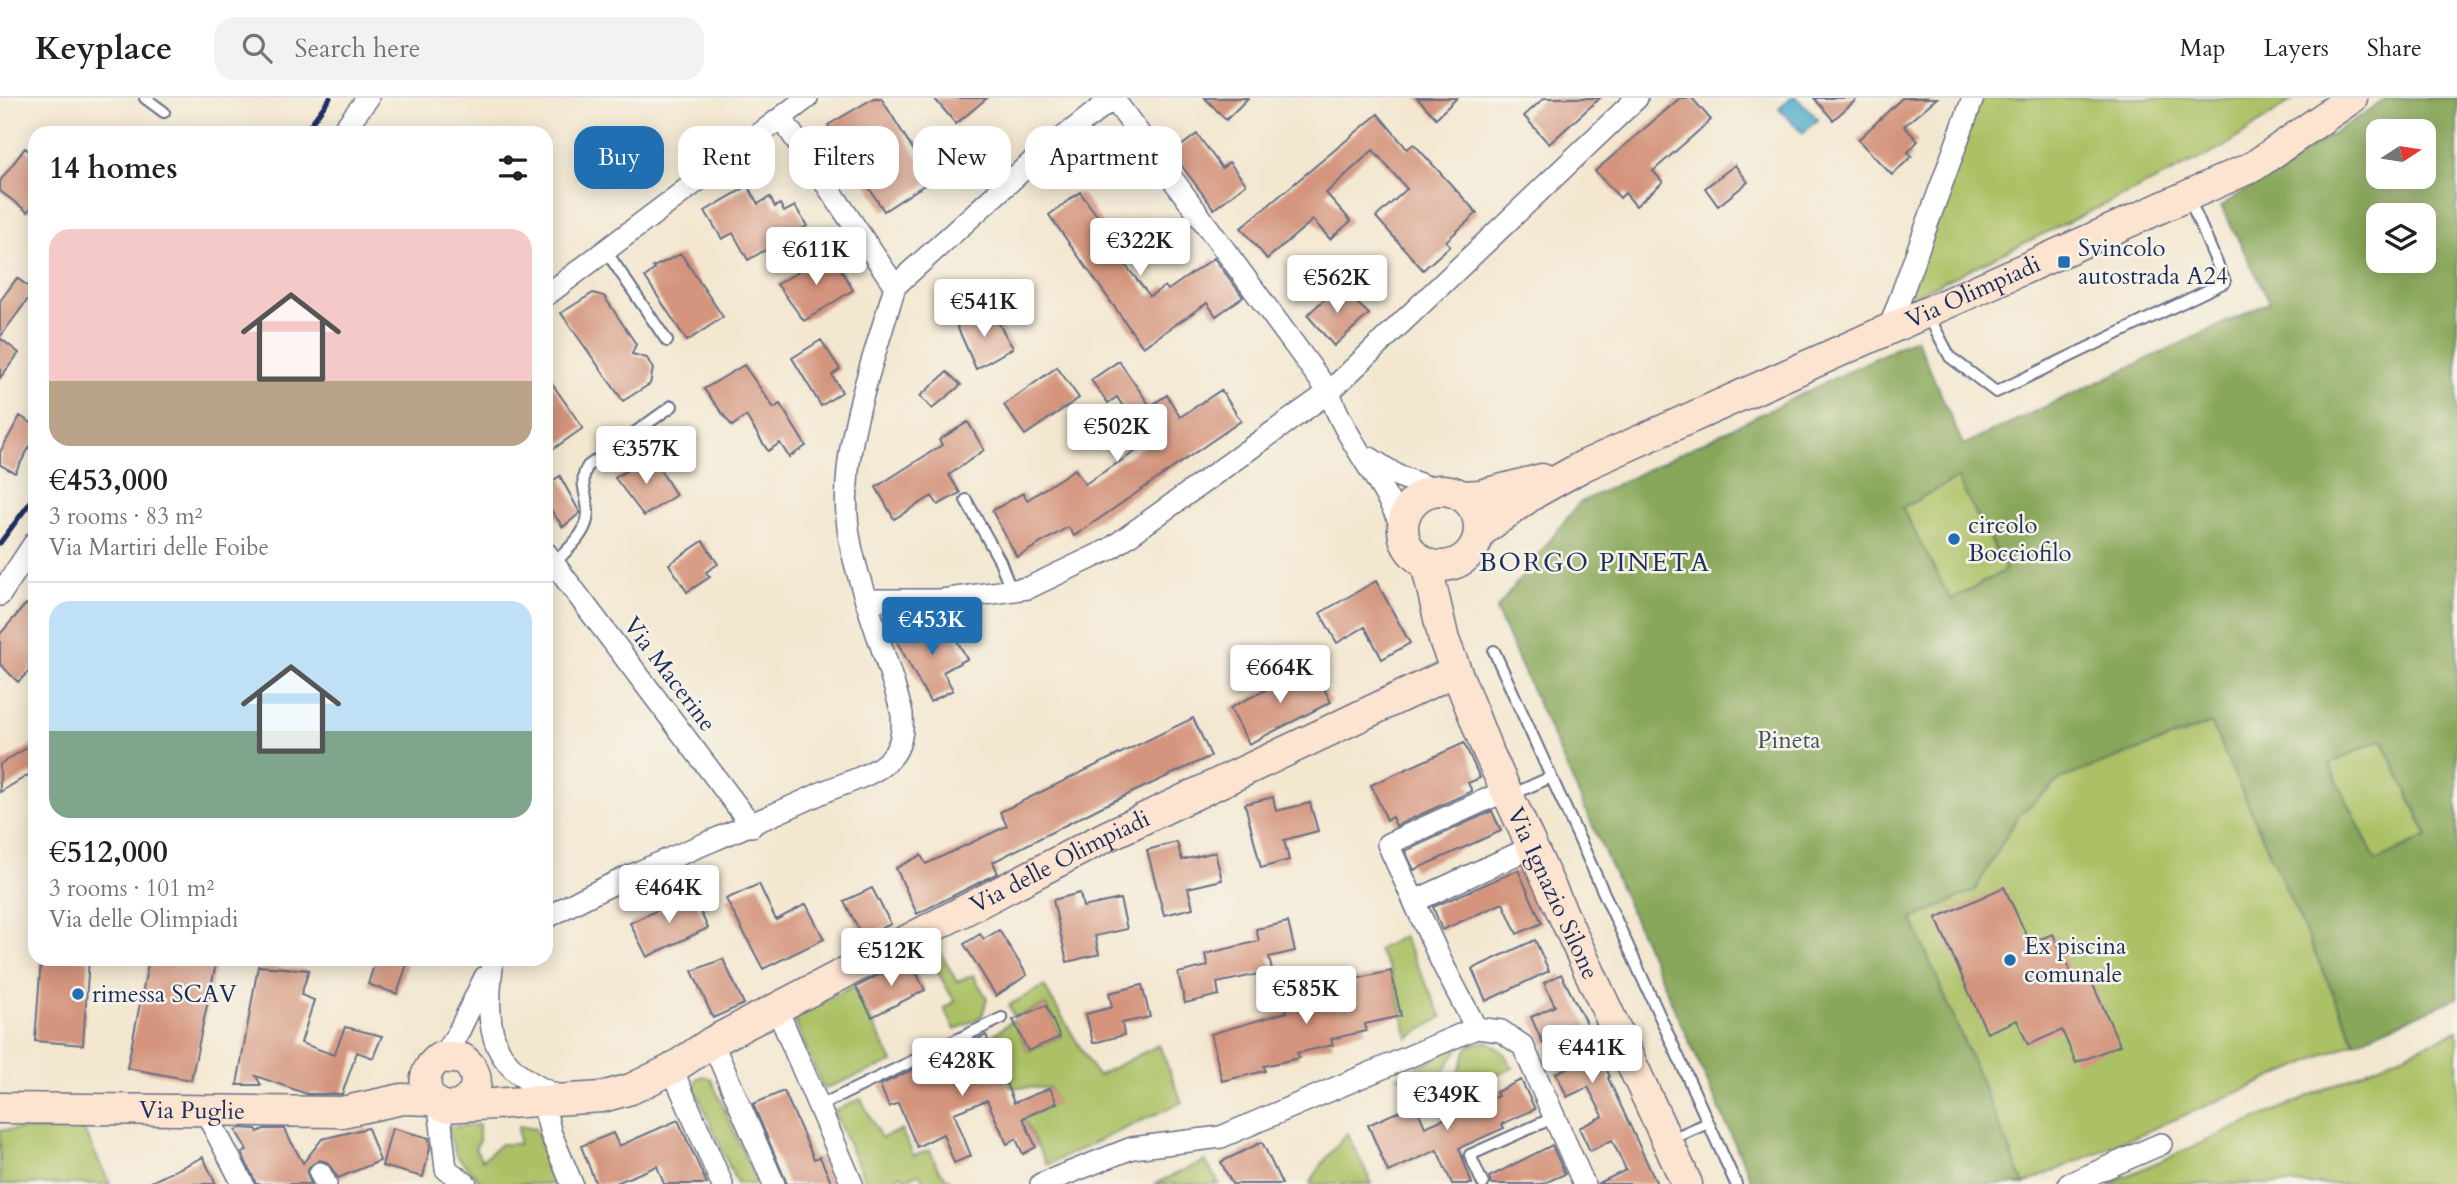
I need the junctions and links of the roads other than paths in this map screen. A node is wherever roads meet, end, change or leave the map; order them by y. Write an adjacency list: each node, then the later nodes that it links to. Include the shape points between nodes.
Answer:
1 (145, 98): 8 (lane)
2 (368, 98): 10 (street)
3 (807, 98): 9 (street)
4 (1113, 98): 13 (street, via 1026,167); 18 (street)
5 (1637, 98): 18 (street)
6 (1973, 98): 16 (street)
7 (2352, 98): 11 (street, Via Olimpiadi, via 2255,166)
8 (164, 112)
9 (782, 119): 12 (street); 13 (street)
10 (346, 126)
11 (2188, 196): 15 (street, Via Olimpiadi); 15 (lane, via 2225,282 1996,392 1950,357)
12 (606, 251): 14 (street); 17 (lane)
13 (895, 286): 32 (street, via 863,401 848,478 849,532)
14 (553, 290)
15 (1927, 313): 16 (street, Via Olimpiadi)
16 (1889, 329): 21 (street, Via Olimpiadi)
17 (667, 341)
18 (1329, 392): 20 (street); 30 (street, via 1110,549 1028,588)
19 (673, 406): 27 (lane, via 588,466 583,480 588,510 585,527)
20 (1360, 450): 22 (street, via 1398,476); 24 (street)
21 (1583, 466): 22 (street, Via Olimpiadi, via 1513,487); 25 (street, Via Olimpiadi, via 1534,494)
22 (1449, 493): 24 (street, via 1415,499); 25 (street, via 1476,512)
23 (966, 500): 30 (lane)
24 (1403, 530): 28 (street, via 1410,549)
25 (1472, 545): 28 (street, via 1447,565); 33 (street, Via Ignazio Silone, via 1450,596)
26 (28, 552): 31 (street)
27 (553, 558)
28 (1426, 563): 33 (street, Via Ignazio Silone)
29 (553, 567): 38 (street, Via Macerine)
30 (1011, 590): 32 (street, via 941,600)
31 (0, 594)
32 (866, 600): 38 (street, via 902,714 898,748 881,766)
33 (1444, 640): 35 (street, Via Ignazio Silone)
34 (1494, 651): 36 (lane)
35 (1455, 671): 37 (street, Via Ignazio Silone); 44 (street, Via delle Olimpiadi, via 1105,837)
36 (1551, 777): 37 (lane); 60 (lane)
37 (1506, 794): 39 (street, Via Ignazio Silone); 40 (street, via 1388,844)
38 (751, 826): 41 (street, via 632,875)
39 (1532, 847): 40 (street); 61 (street, Via Ignazio Silone)
40 (1415, 901): 47 (street)
41 (553, 914)
42 (488, 966): 45 (street)
43 (490, 966): 53 (street, via 491,1028 503,1058 519,1078)
44 (777, 1009): 48 (street, Via delle Olimpiadi); 56 (street)
45 (469, 1014): 49 (street); 51 (street)
46 (1002, 1018): 56 (lane)
47 (1476, 1028): 59 (street, via 1501,1031 1523,1046); 70 (street, via 1221,1137 1132,1148)
48 (712, 1042): 50 (street, Via delle Olimpiadi); 68 (street)
49 (434, 1063): 51 (street, via 463,1059); 54 (street, Via Puglie); 55 (street, via 425,1085)
50 (672, 1069): 53 (street, Via Puglie, via 602,1097); 67 (street)
51 (475, 1075): 52 (street, Via Puglie, via 496,1096); 55 (street, via 473,1095)
52 (512, 1101): 53 (street, Via Puglie); 55 (street, Via Puglie)
53 (555, 1101): 66 (street, via 551,1134)
54 (384, 1102): 55 (street, Via Puglie, via 418,1098); 58 (street, Via Puglie, via 342,1112)
55 (444, 1103): 65 (street, via 446,1169)
56 (818, 1106): 69 (street)
57 (0, 1108): 58 (street, Via Puglie)
58 (204, 1109): 64 (street)
59 (1555, 1117): 63 (street); 71 (lane, via 1470,1155)
60 (1708, 1123): 61 (lane); 73 (lane)
61 (1668, 1141): 72 (street, Via Ignazio Silone)
62 (2161, 1144): 74 (street)
63 (1582, 1183)
64 (243, 1184)
65 (466, 1184)
66 (572, 1184)
67 (722, 1184)
68 (774, 1184)
69 (852, 1184)
70 (1041, 1184)
71 (1483, 1184)
72 (1687, 1184)
73 (1736, 1184)
74 (2069, 1184)

